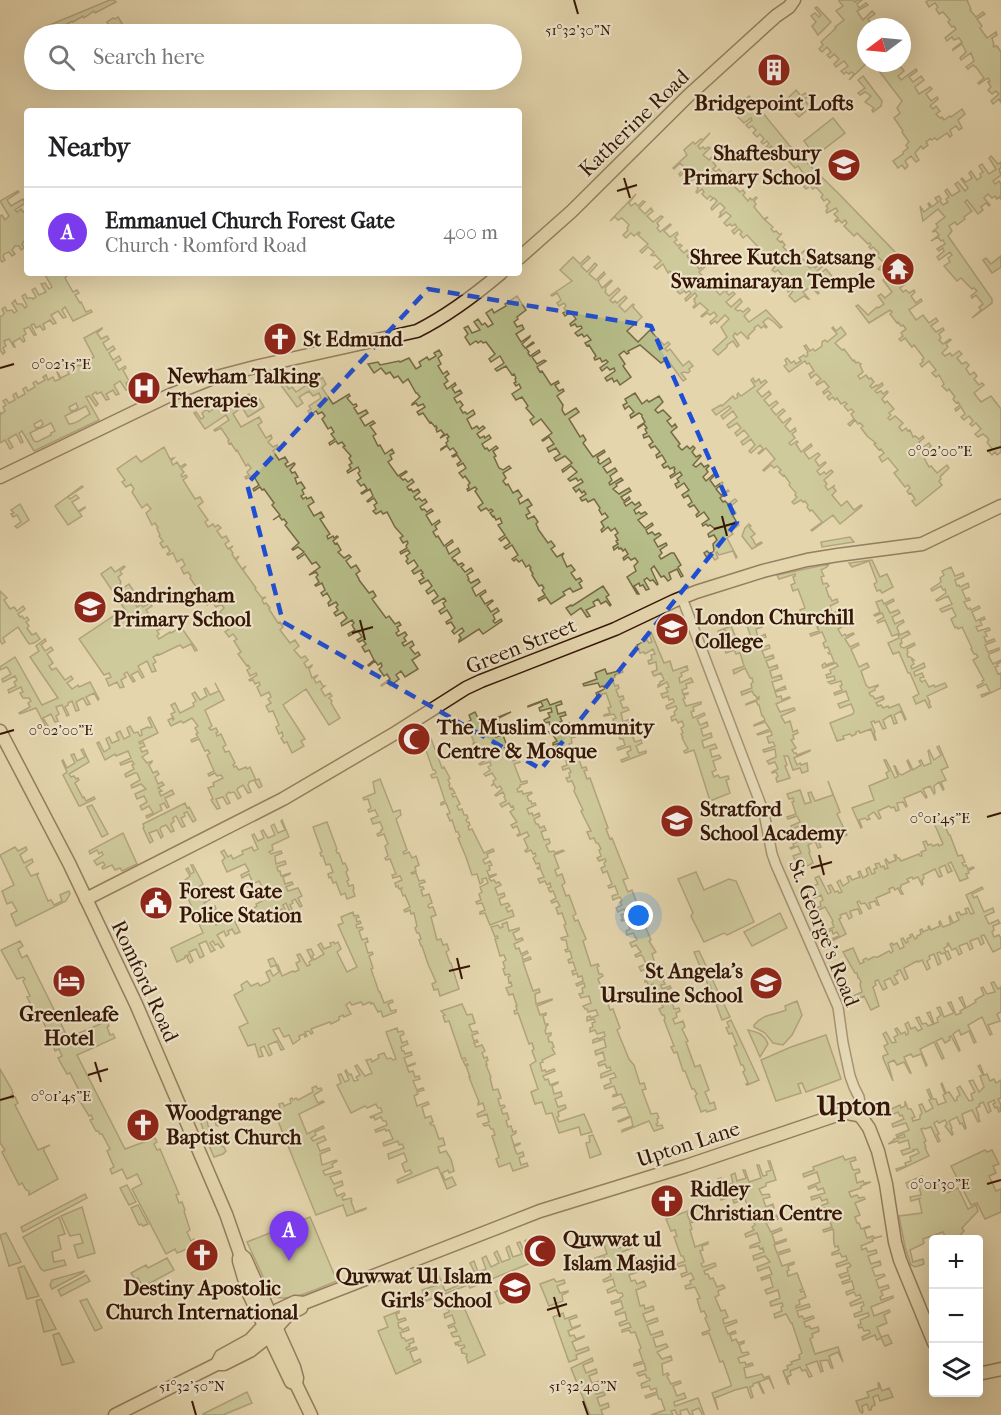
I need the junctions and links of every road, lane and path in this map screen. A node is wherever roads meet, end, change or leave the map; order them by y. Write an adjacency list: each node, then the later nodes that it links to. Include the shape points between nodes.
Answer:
1 (792, 0): 2 (main road, Katherine Road)
2 (522, 255)
3 (497, 276): 4 (main road, via 417,331 213,378)
4 (0, 477)
5 (1001, 506): 6 (main road, Green Street, via 922,544 792,563)
6 (682, 598): 8 (main road, Green Street, via 466,688 282,800); 9 (street, St. George's Road, via 764,813 776,865 838,1007)
7 (0, 731): 8 (main road, Romford Road)
8 (86, 899): 10 (main road, Romford Road, via 144,1022 226,1214 248,1292)
9 (860, 1112): 10 (main road, Upton Lane, via 842,1113 540,1211 304,1303 296,1302 278,1310); 11 (main road, via 878,1151 900,1260)
10 (270, 1327): 14 (main road, Upton Lane, via 250,1351); 15 (main road, Romford Road, via 291,1382 296,1384)
11 (929, 1333)
12 (1001, 1369): 13 (main road)
13 (983, 1373)
14 (115, 1415)
15 (311, 1415)

